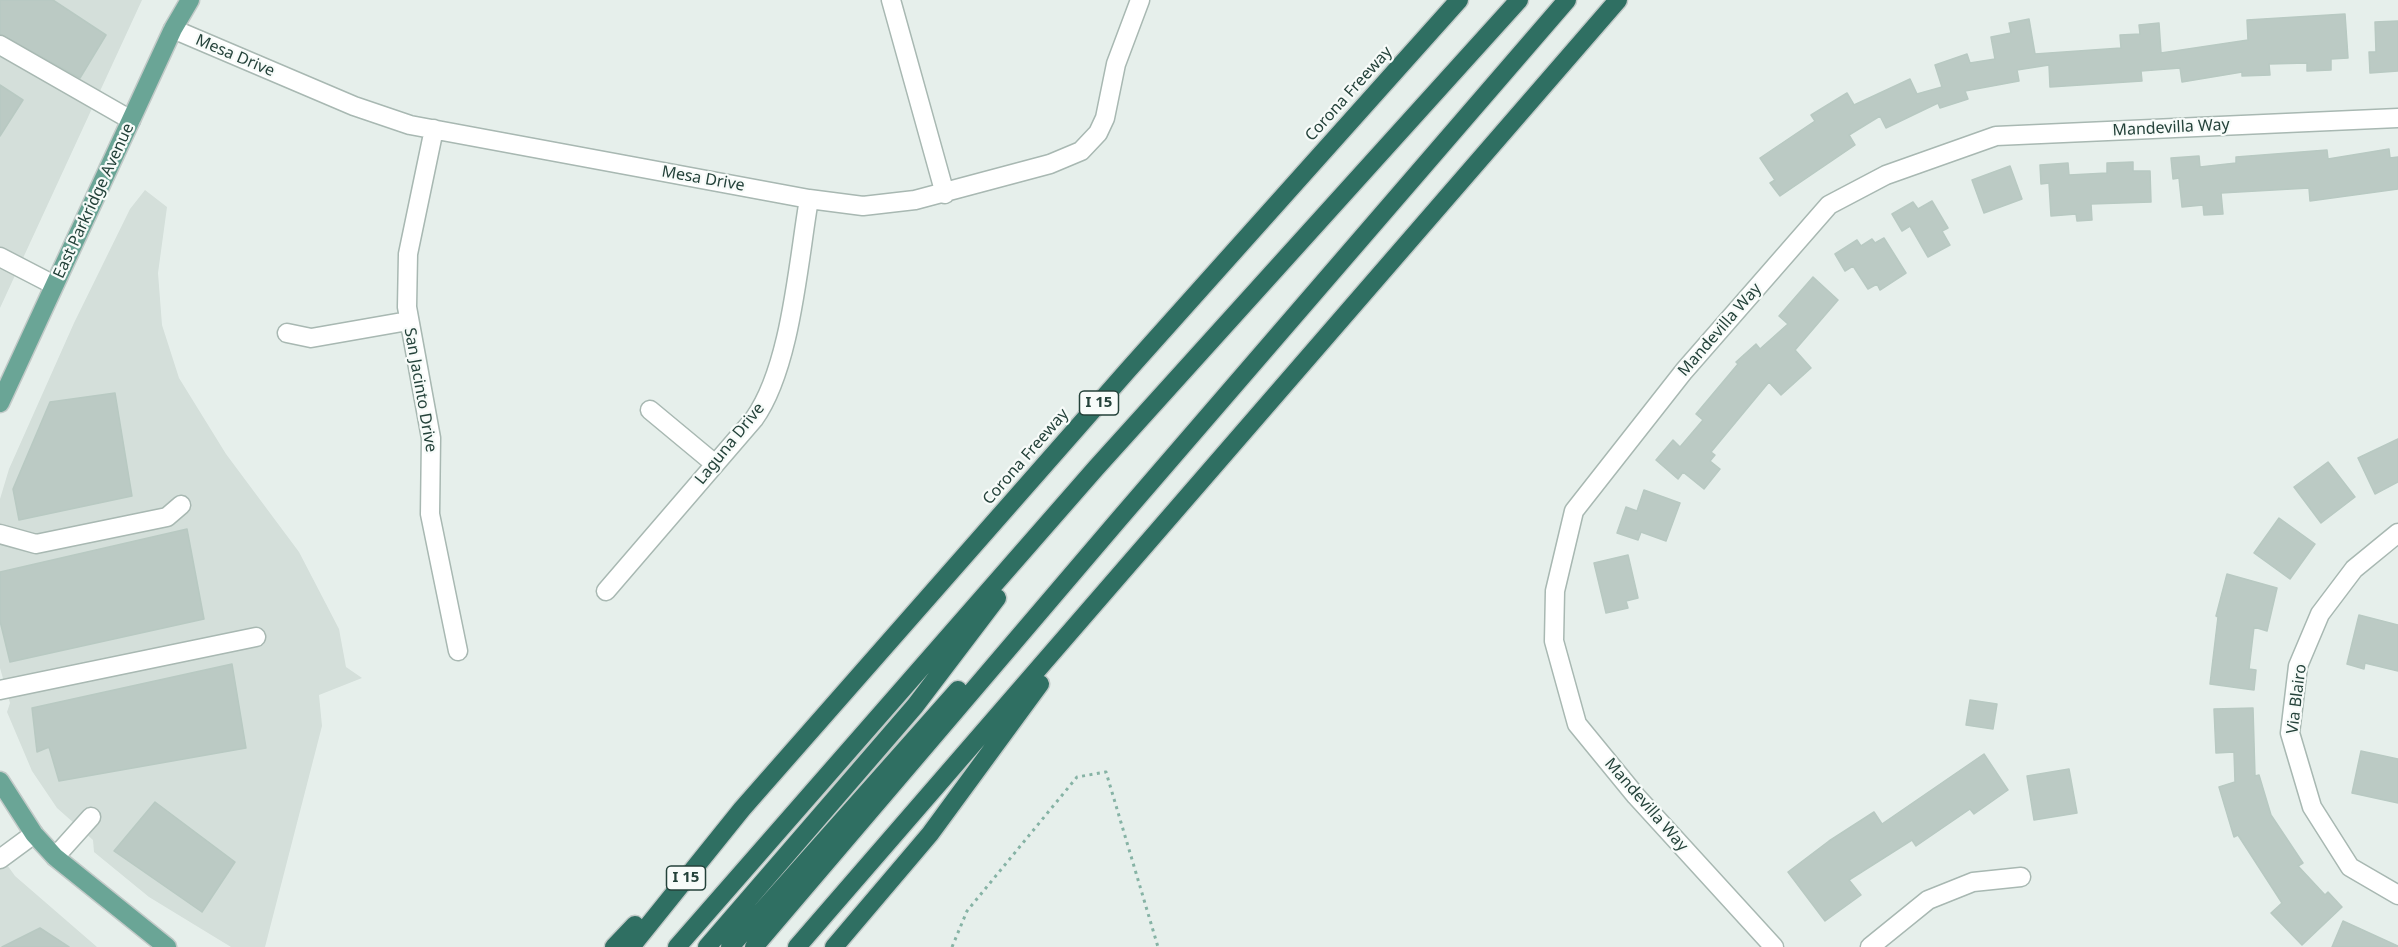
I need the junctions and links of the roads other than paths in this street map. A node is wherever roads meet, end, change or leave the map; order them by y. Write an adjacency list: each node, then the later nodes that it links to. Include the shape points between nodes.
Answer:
1 (190, 0): 8 (main road, East Parkridge Avenue)
2 (891, 0): 13 (street)
3 (1140, 0): 13 (street, Mesa Drive, via 1116,64 1105,118 1088,146 1062,160)
4 (1459, 0): 33 (highway, Corona Freeway / I 15)
5 (1519, 0): 22 (highway)
6 (1567, 0): 24 (highway)
7 (1618, 0): 27 (highway)
8 (173, 29): 11 (main road, East Parkridge Avenue); 12 (street, Mesa Drive, via 368,112)
9 (0, 45): 11 (street)
10 (2398, 117): 49 (street, Mandevilla Way, via 1996,136 1886,175 1829,205 1684,371 1574,511 1555,591 1554,641 1577,724 1636,796)
11 (131, 120): 16 (main road, East Parkridge Avenue)
12 (434, 129): 14 (street, Mesa Drive); 17 (street, San Jacinto Drive, via 408,254)
13 (945, 194): 14 (street, Mesa Drive, via 873,206)
14 (809, 199): 21 (street, Laguna Drive, via 774,382 754,419)
15 (0, 257): 16 (street)
16 (54, 285): 19 (main road, East Parkridge Avenue)
17 (408, 321): 18 (street, via 311,338); 30 (street, San Jacinto Drive, via 431,438 430,514)
18 (287, 333)
19 (0, 404)
20 (651, 410): 21 (street)
21 (715, 464): 28 (street, Laguna Drive)
22 (1089, 477): 43 (highway); 44 (highway, via 915,706)
23 (181, 505): 26 (street, via 167,517 36,544)
24 (1120, 518): 45 (highway, via 931,719); 46 (highway)
25 (2398, 533): 39 (street, Via Blairo, via 2354,569 2320,614 2298,666 2290,733 2312,807 2350,867)
26 (0, 534)
27 (1113, 584): 47 (highway); 48 (highway, via 930,834)
28 (606, 591)
29 (256, 637): 31 (street)
30 (458, 651)
31 (0, 690)
32 (0, 781): 35 (main road)
33 (742, 809): 41 (highway); 42 (highway, Corona Freeway / I 15)
34 (91, 817): 36 (street)
35 (34, 834): 36 (main road); 37 (street)
36 (55, 857): 40 (main road)
37 (0, 859)
38 (2021, 877): 50 (street, via 1973,882 1928,900)
39 (2398, 895)
40 (167, 947)
41 (614, 947)
42 (631, 947)
43 (677, 947)
44 (707, 947)
45 (730, 947)
46 (754, 947)
47 (797, 947)
48 (834, 947)
49 (1774, 947)
50 (1870, 947)

